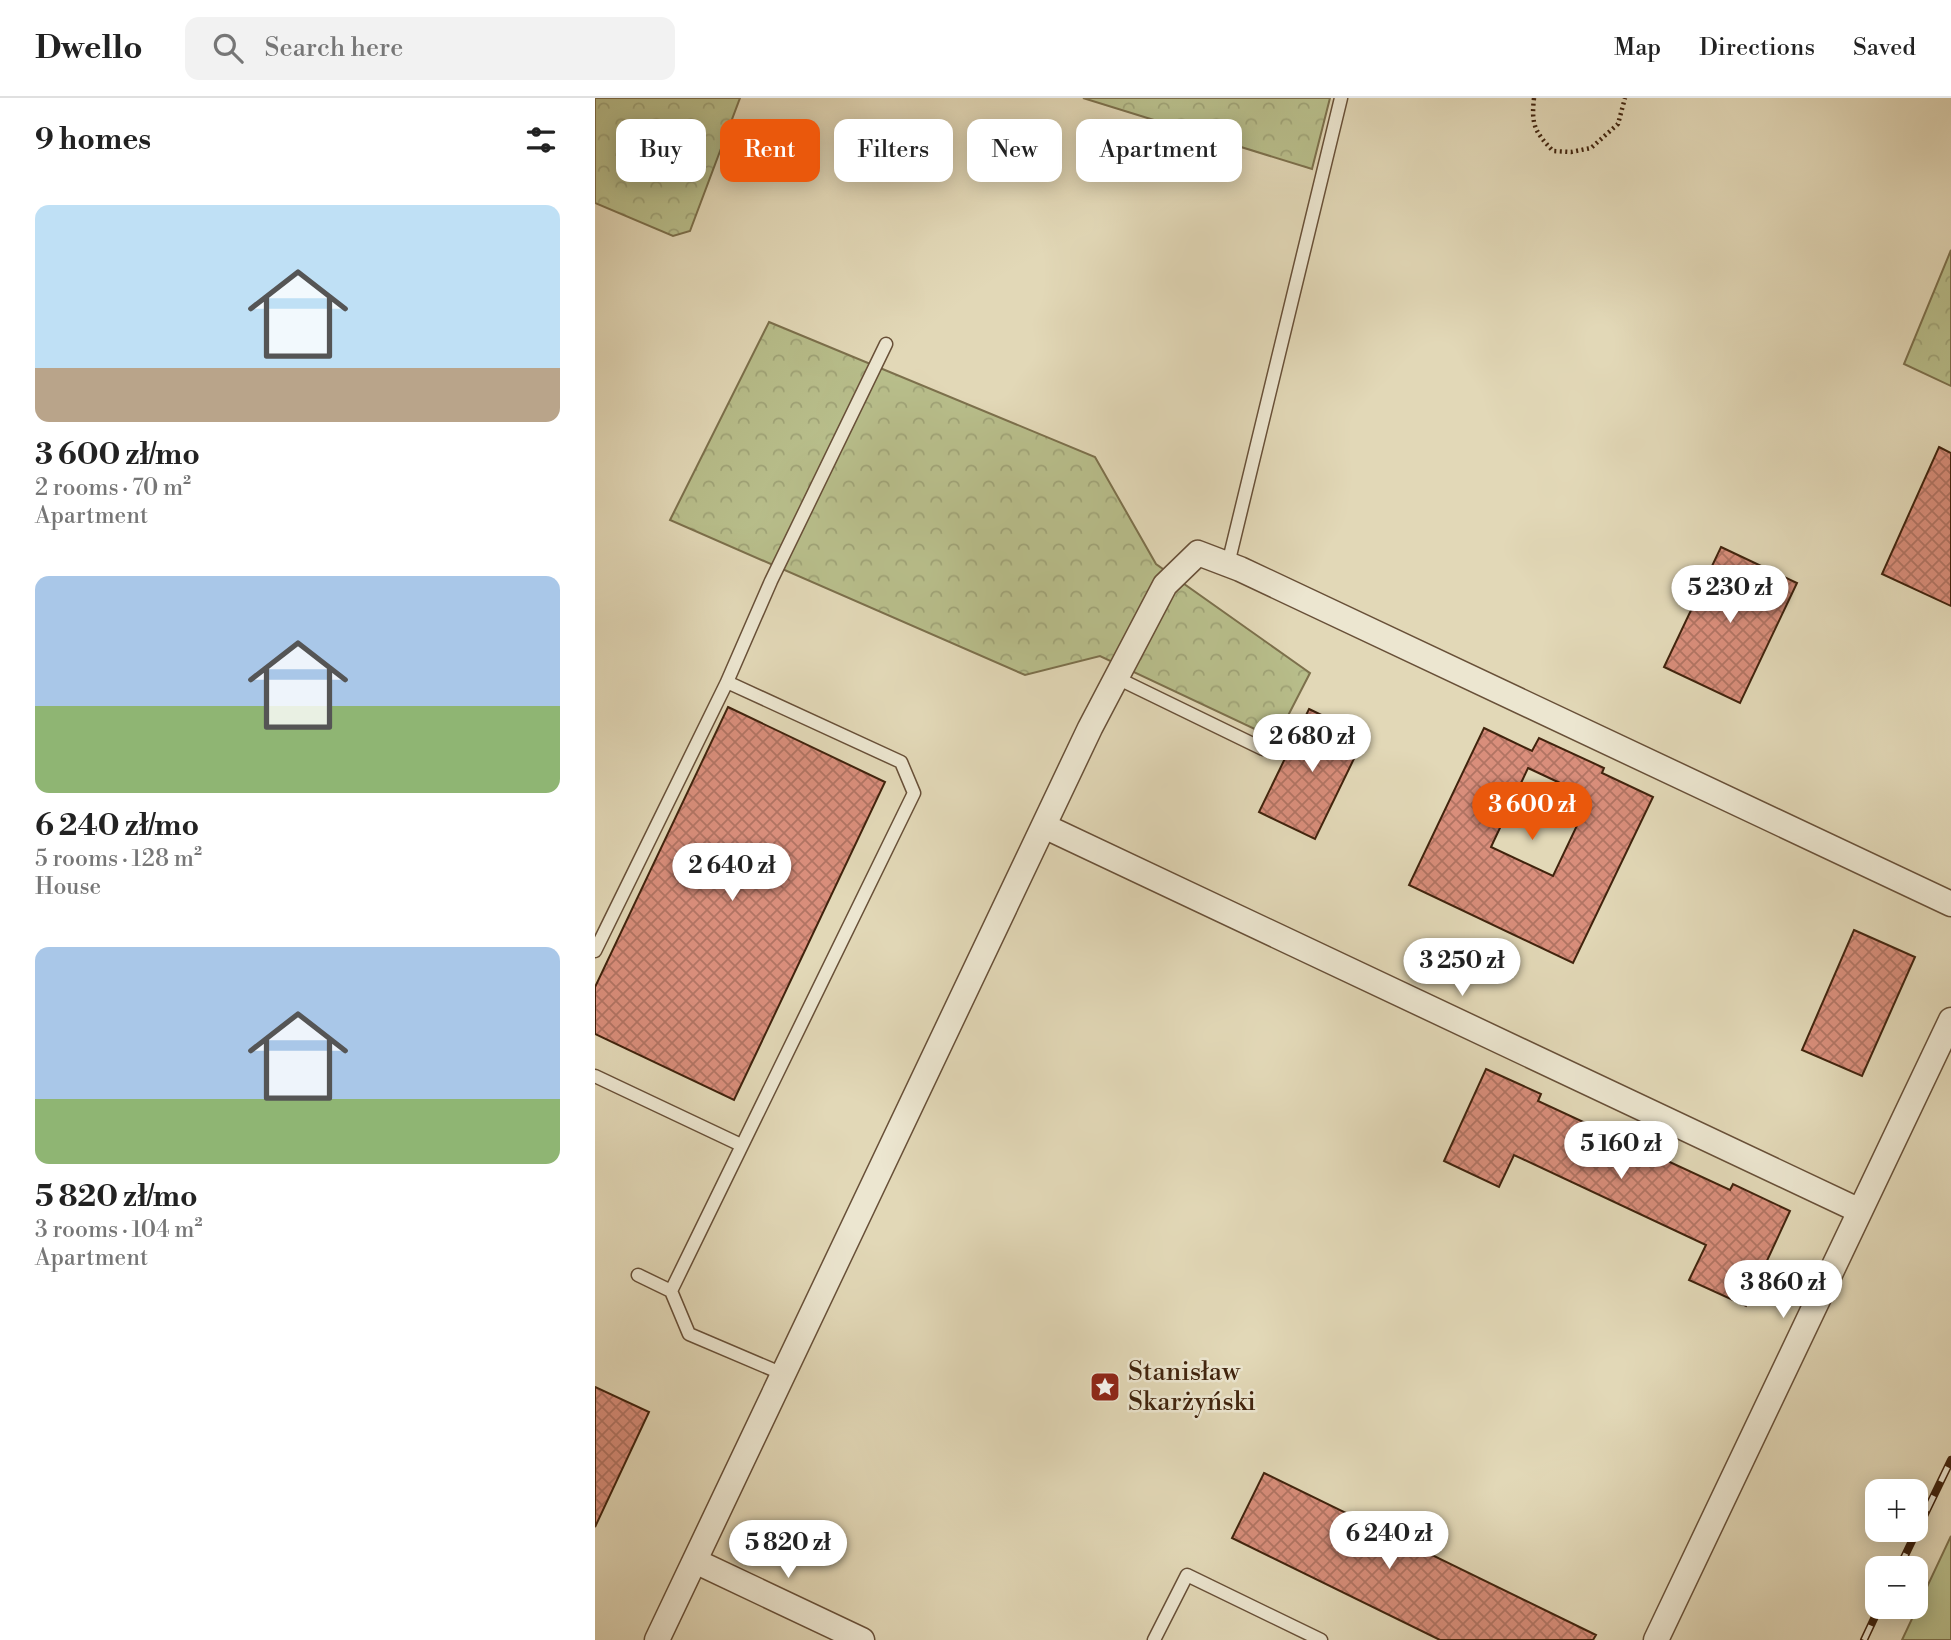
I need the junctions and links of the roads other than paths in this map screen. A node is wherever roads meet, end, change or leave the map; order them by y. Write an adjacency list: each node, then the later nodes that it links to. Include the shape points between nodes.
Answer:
1 (1341, 98): 3 (lane)
2 (886, 344): 5 (lane)
3 (1228, 564): 4 (street, via 1198,554 1165,585); 8 (street)
4 (1117, 678): 6 (lane); 7 (street)
5 (727, 682): 9 (lane); 12 (lane, via 901,762 914,793)
6 (1263, 749)
7 (1044, 826): 13 (street); 16 (street)
8 (1951, 904)
9 (595, 951)
10 (1951, 1020): 13 (street)
11 (595, 1076): 12 (lane)
12 (741, 1145): 15 (lane)
13 (1860, 1211): 22 (street)
14 (638, 1275): 15 (lane)
15 (671, 1291): 16 (lane, via 689,1334)
16 (783, 1374): 17 (street)
17 (695, 1561): 18 (street); 19 (street)
18 (657, 1640)
19 (863, 1640)
20 (1154, 1640): 21 (lane, via 1187,1575)
21 (1321, 1640)
22 (1656, 1640)

